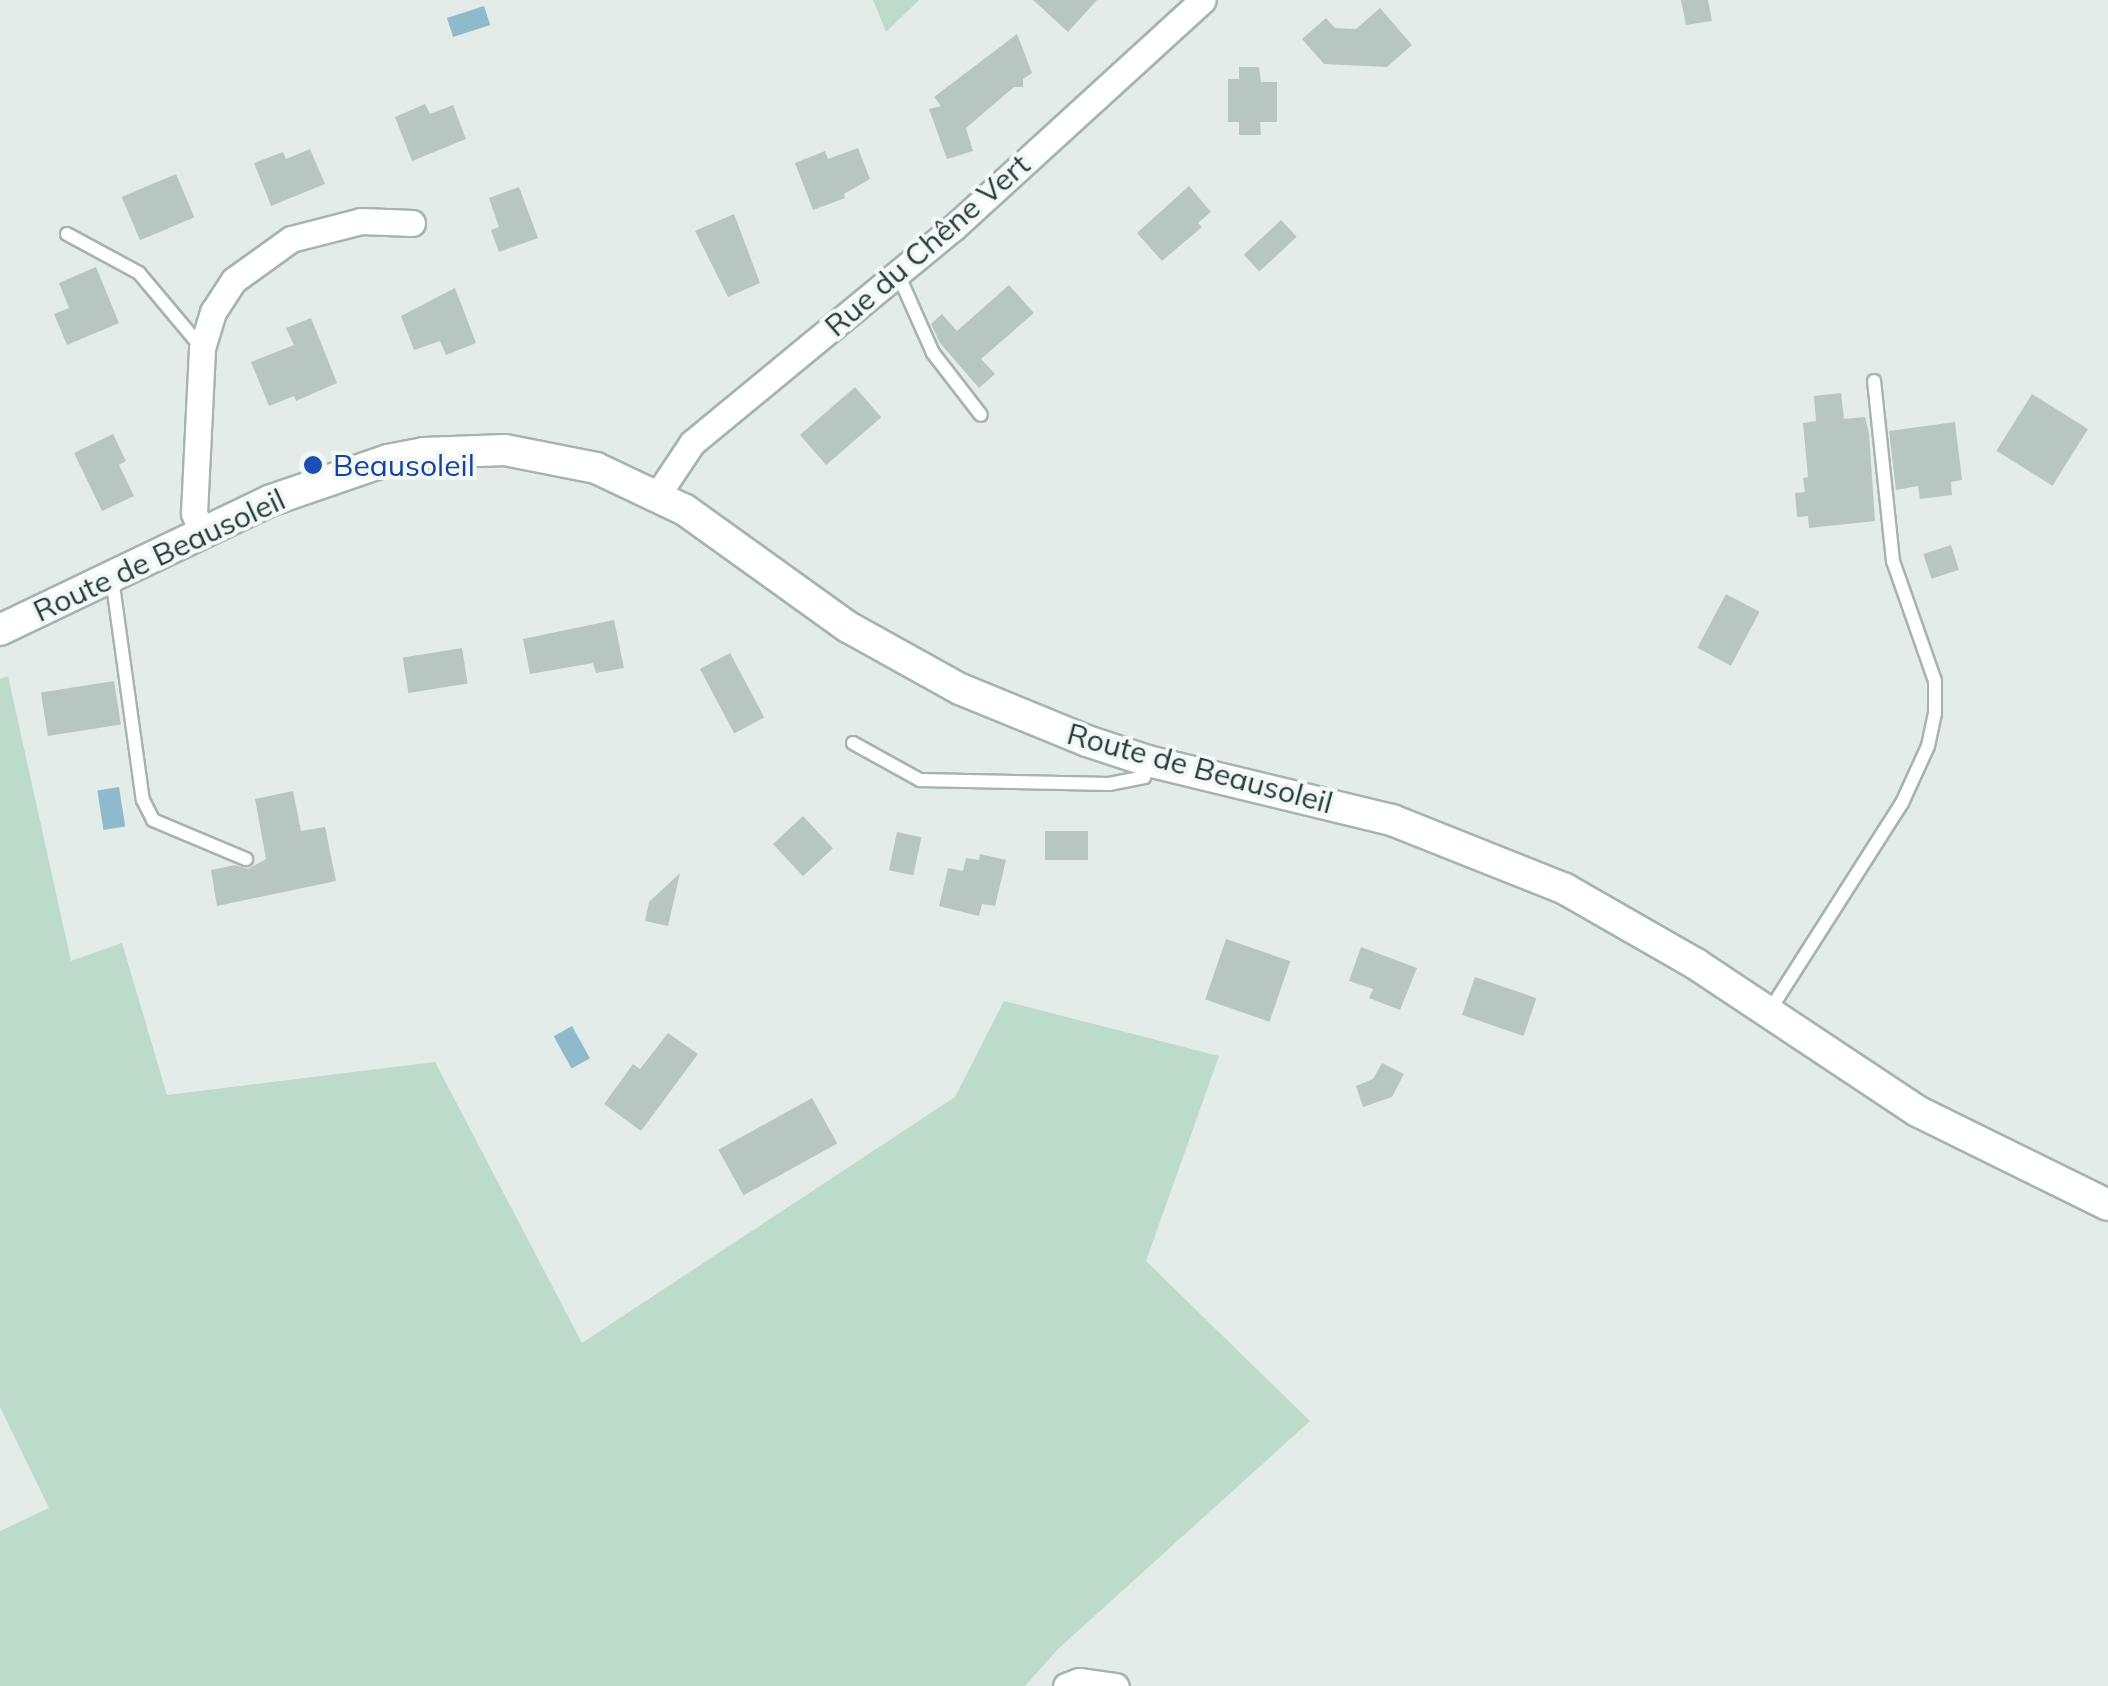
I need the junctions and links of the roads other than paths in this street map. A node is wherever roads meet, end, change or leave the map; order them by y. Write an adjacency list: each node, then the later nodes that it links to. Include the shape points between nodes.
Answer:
1 (1202, 0): 4 (street, Rue du Chêne Vert)
2 (412, 223): 5 (street, via 361,221 291,239 234,280)
3 (67, 234): 5 (lane, via 139,272)
4 (898, 274): 7 (lane, via 933,353); 8 (street, Rue du Chêne Vert, via 692,443)
5 (202, 348): 9 (street, via 194,512)
6 (1874, 381): 15 (lane, via 1893,561 1935,680 1935,714 1928,746 1886,830)
7 (981, 415)
8 (658, 494): 9 (main road, Route de Beausoleil, via 596,468 544,456 505,450 424,453 350,472); 13 (main road, Route de Beausoleil, via 898,655 1036,722)
9 (202, 532): 10 (main road, Route de Beausoleil)
10 (111, 576): 11 (main road, Route de Beausoleil); 14 (lane, via 142,800 153,820)
11 (0, 630)
12 (853, 743): 13 (lane, via 920,780 1109,784 1144,776)
13 (1148, 761): 15 (main road, Route de Beausoleil, via 1392,820 1506,863 1624,920)
14 (246, 859)
15 (1768, 1012): 16 (main road, Route de Beausoleil, via 1917,1111)
16 (2108, 1205)
17 (1066, 1686): 18 (street)
18 (1116, 1686)

